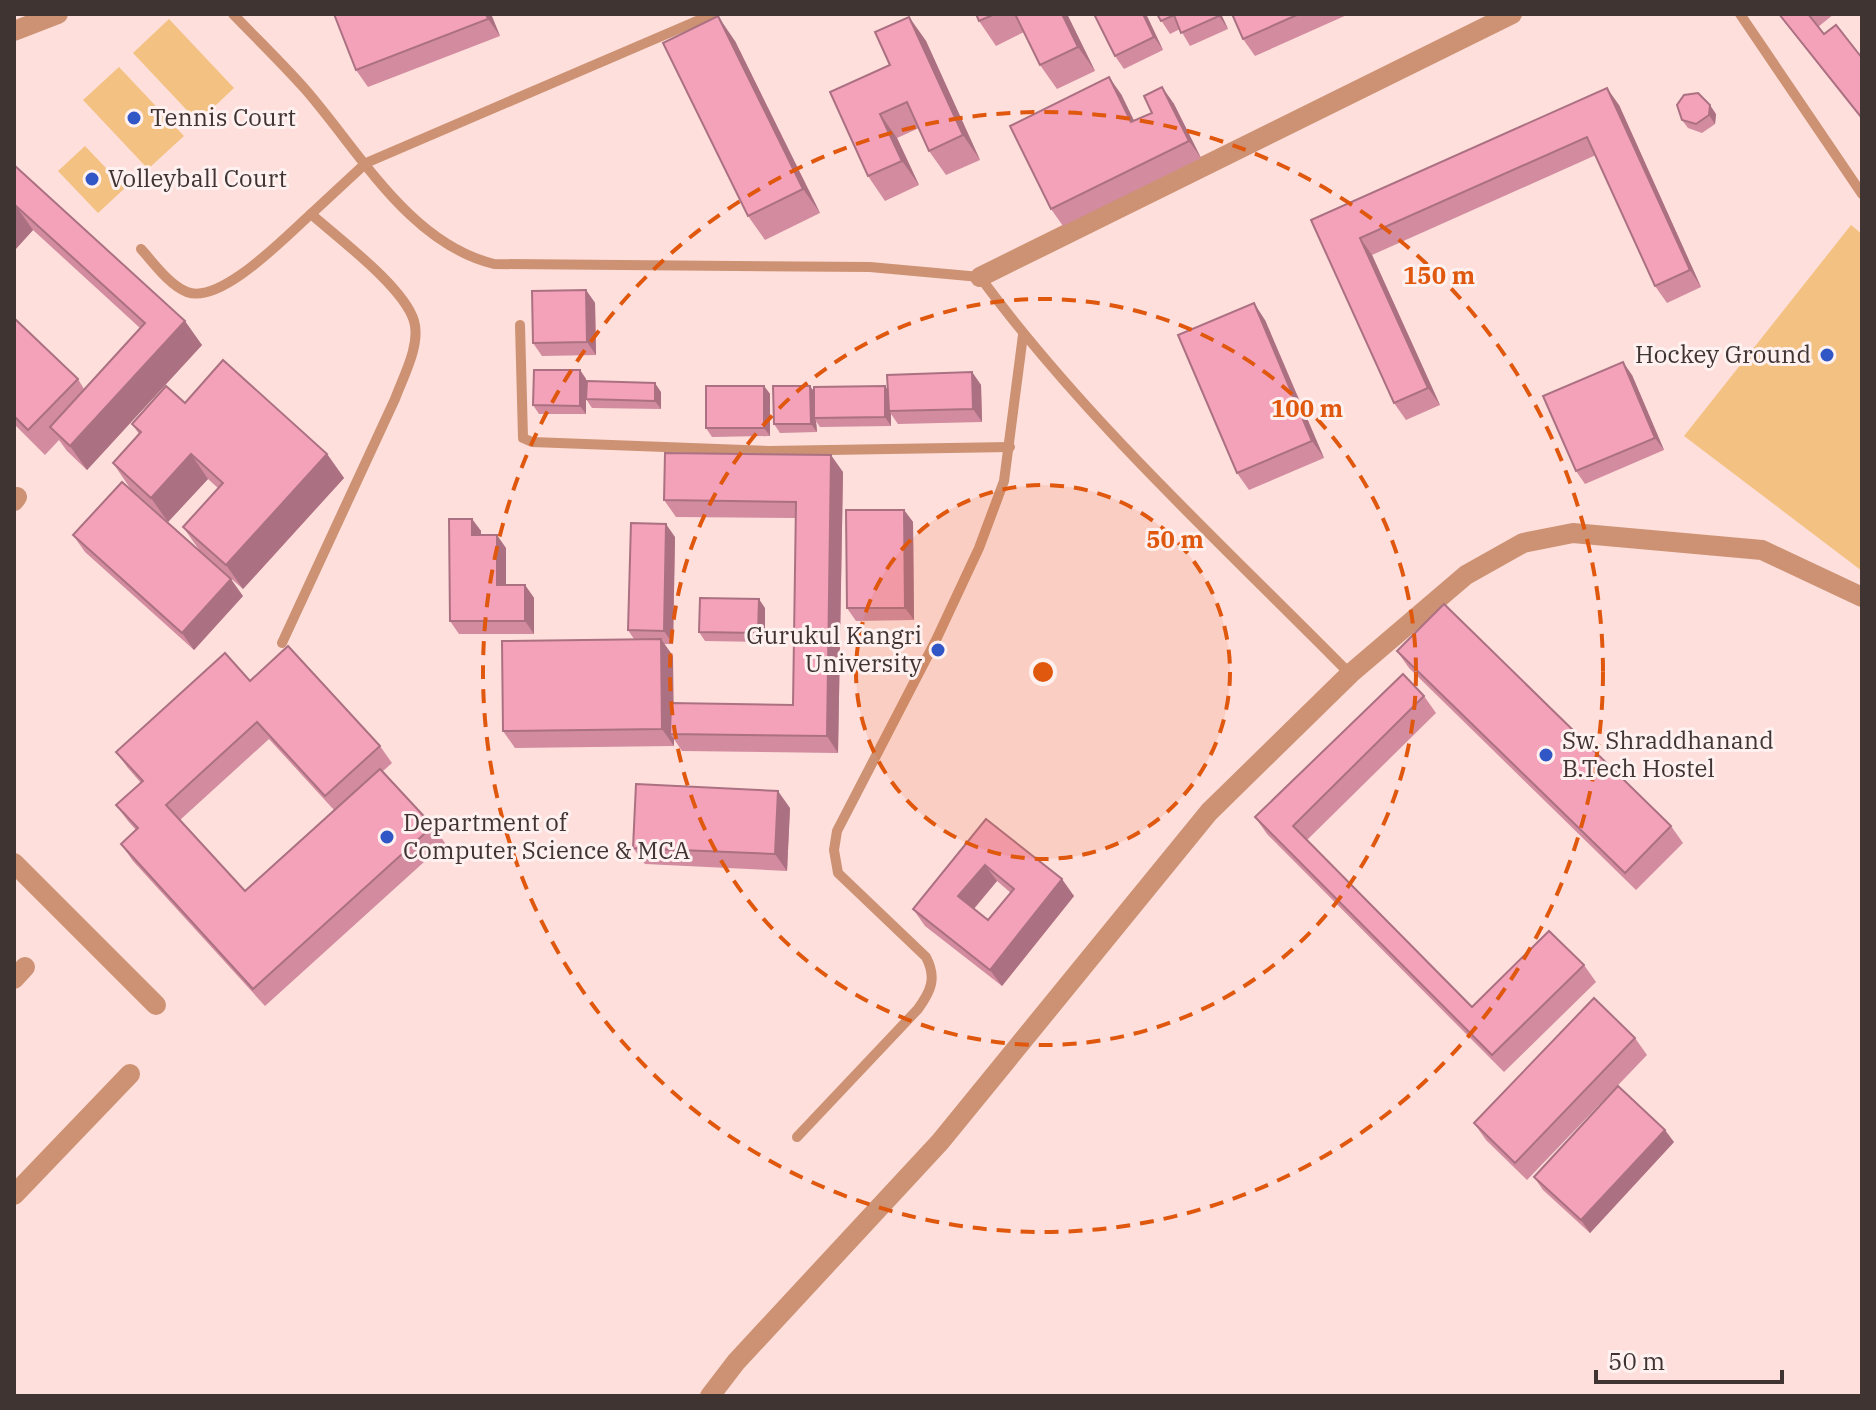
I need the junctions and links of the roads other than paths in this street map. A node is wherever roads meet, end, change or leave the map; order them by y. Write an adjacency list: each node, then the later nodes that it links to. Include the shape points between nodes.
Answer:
1 (58, 14): 6 (street)
2 (233, 14): 7 (lane, via 304,87)
3 (713, 14): 7 (lane)
4 (1512, 14): 11 (street)
5 (1740, 14): 8 (lane)
6 (14, 31)
7 (366, 163): 9 (lane); 11 (lane, via 439,242 494,264 870,267)
8 (1862, 194)
9 (311, 214): 10 (lane, via 245,271 207,294 187,292); 16 (lane, via 390,286 414,321 414,339 395,399)
10 (141, 249)
11 (980, 277): 13 (lane)
12 (520, 325): 14 (lane, via 523,438 532,442 769,451)
13 (1023, 335): 14 (lane); 17 (lane)
14 (1010, 447): 21 (lane, via 1004,481 979,548 837,831 834,850 838,873 926,957 932,983 918,1009)
15 (1862, 597): 17 (street, via 1762,550 1573,533 1523,543 1466,575)
16 (282, 643)
17 (1350, 674): 24 (street, via 1209,812 940,1142)
18 (14, 863): 19 (street)
19 (156, 1005)
20 (130, 1074): 22 (street)
21 (797, 1137)
22 (21, 1173): 23 (street)
23 (14, 1195)
24 (710, 1396)

